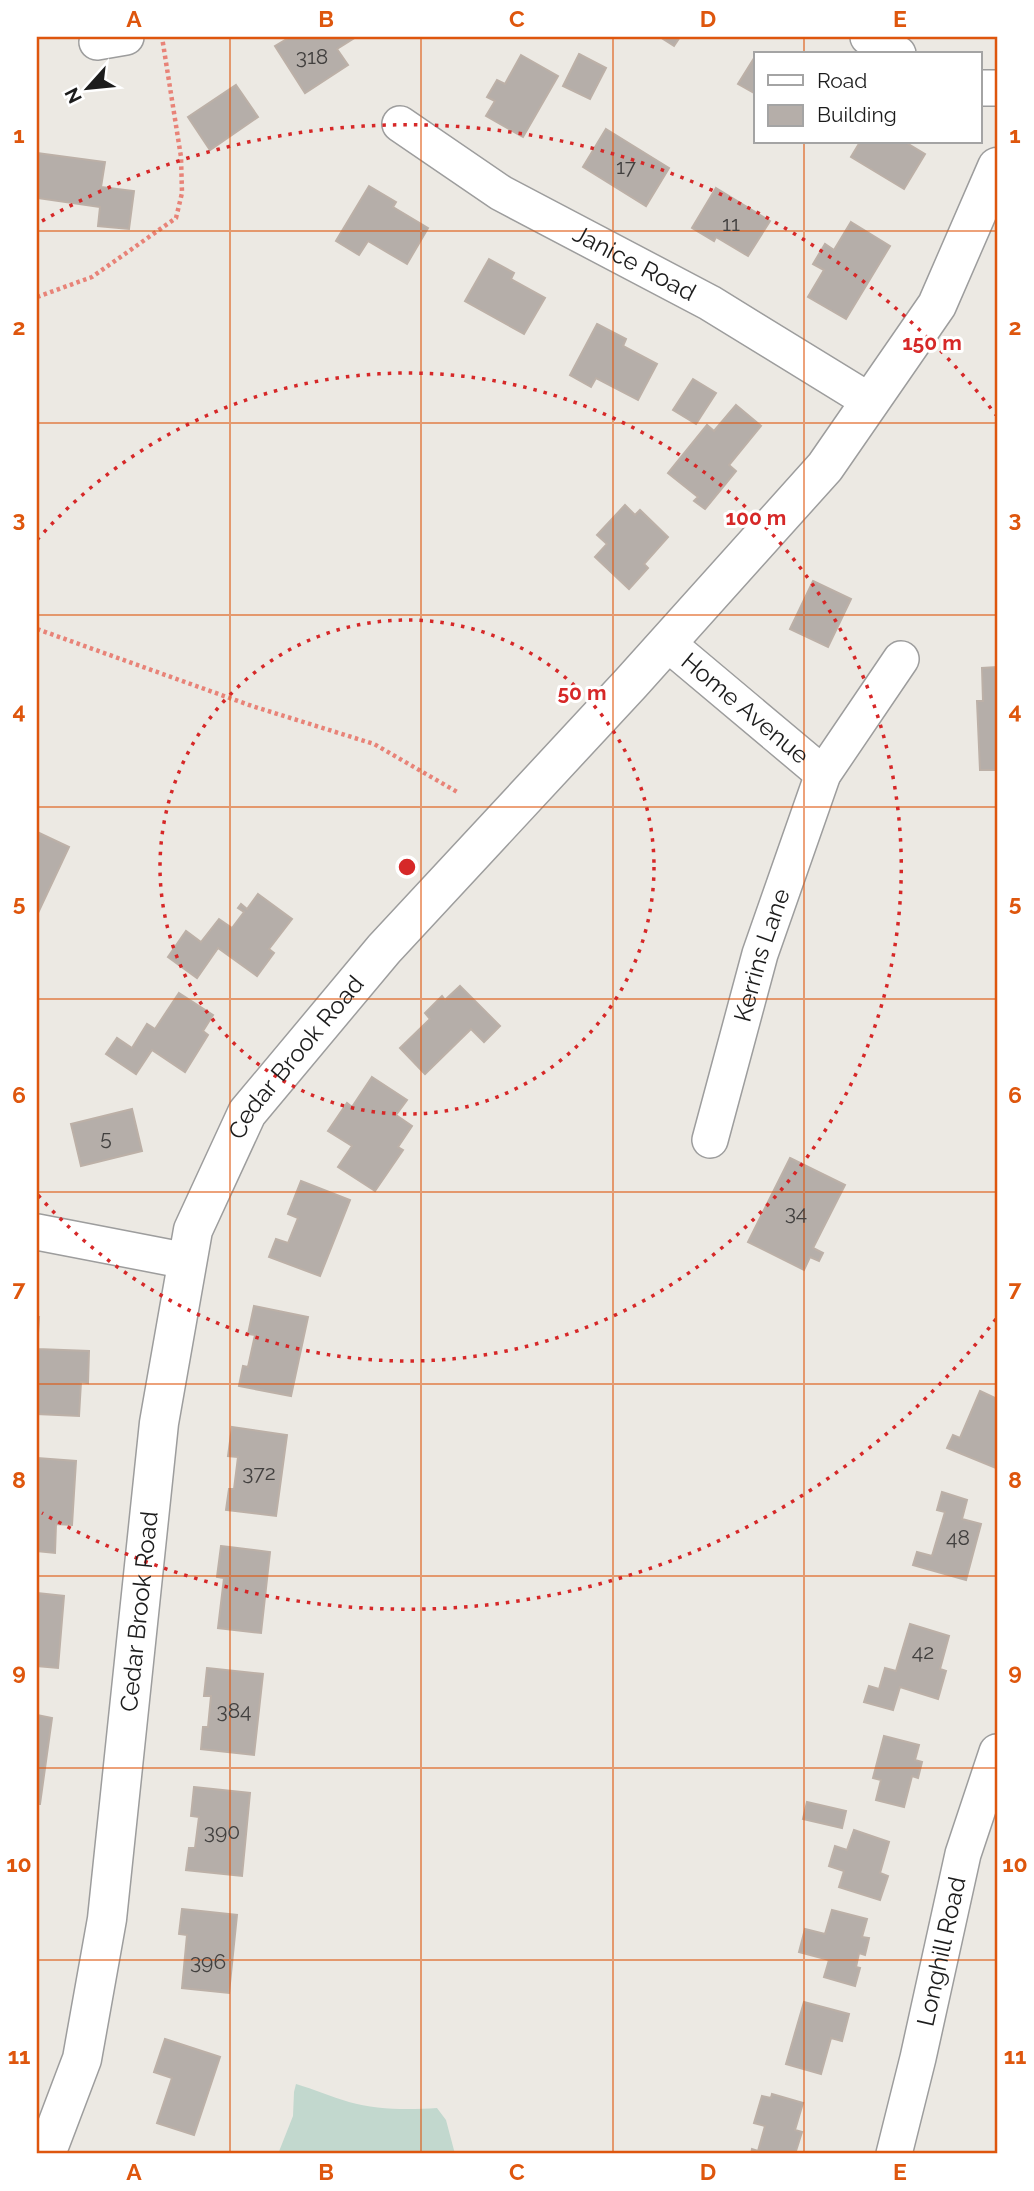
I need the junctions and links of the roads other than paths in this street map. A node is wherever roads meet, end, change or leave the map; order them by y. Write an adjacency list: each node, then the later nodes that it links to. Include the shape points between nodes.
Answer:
1 (868, 37): 2 (street)
2 (894, 52)
3 (400, 124): 5 (street, Janice Road, via 501,193 710,303)
4 (997, 167): 5 (street, Cedar Brook Road, via 937,305)
5 (870, 402): 6 (street, Cedar Brook Road, via 825,467)
6 (667, 643): 8 (street, Home Avenue); 11 (street, Cedar Brook Road, via 384,948 247,1114 193,1230)
7 (901, 659): 8 (street, Kerrins Lane)
8 (823, 774): 9 (street, Kerrins Lane, via 760,954)
9 (710, 1140)
10 (37, 1232): 11 (street)
11 (187, 1261): 13 (street, Cedar Brook Road, via 159,1423 107,1919 82,2059)
12 (997, 1752): 14 (street, Longhill Road, via 964,1854)
13 (46, 2154)
14 (894, 2154)

